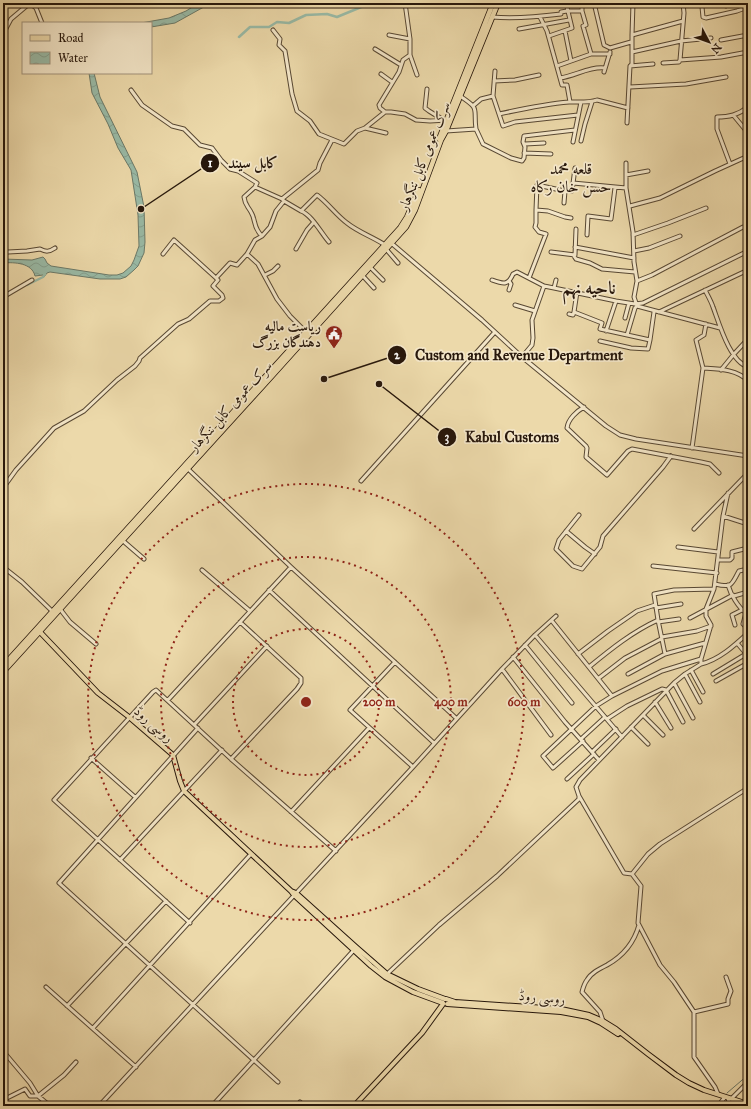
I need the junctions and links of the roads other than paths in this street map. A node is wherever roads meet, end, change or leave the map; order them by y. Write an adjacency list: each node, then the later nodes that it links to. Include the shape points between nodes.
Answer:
1 (30, 3): 19 (street, via 36,8); 24 (street, via 11,19)
2 (405, 3): 30 (street)
3 (494, 3): 71 (highway, سرک عمومی کابل ننگرهار)
4 (498, 3): 16 (highway, سرک عمومی کابل ننگرهار)
5 (566, 3): 13 (street)
6 (592, 3): 14 (street, via 582,5); 34 (street, via 604,45)
7 (634, 3): 26 (street)
8 (638, 3): 9 (street)
9 (643, 3)
10 (683, 3): 18 (street)
11 (702, 7): 12 (street, via 706,18)
12 (748, 7)
13 (567, 11): 14 (street); 15 (street); 17 (street)
14 (582, 11): 38 (street, via 586,26 583,26)
15 (540, 17): 16 (street); 20 (street)
16 (492, 18): 59 (highway, سرک عمومی کابل ننگرهار)
17 (569, 20): 20 (street); 23 (street, via 572,28)
18 (683, 21): 26 (street); 33 (street)
19 (42, 22)
20 (544, 25): 21 (street); 28 (street)
21 (519, 29)
22 (272, 30): 79 (street, via 280,39 279,45 285,51 297,111 310,121 319,134)
23 (565, 31): 28 (street); 42 (street)
24 (3, 34)
25 (389, 35): 30 (street)
26 (632, 35): 32 (street)
27 (748, 35): 31 (street)
28 (548, 36): 46 (street)
29 (711, 38): 33 (street)
30 (410, 39): 40 (street)
31 (721, 40)
32 (632, 42): 34 (street); 36 (street)
33 (681, 42): 36 (street); 41 (street)
34 (610, 48): 39 (street)
35 (375, 49): 45 (street)
36 (632, 52): 47 (street)
37 (748, 52): 41 (street)
38 (591, 54): 39 (street); 42 (street)
39 (610, 54): 52 (street, via 604,70 599,67)
40 (410, 55): 45 (street); 50 (street)
41 (680, 60): 43 (street)
42 (571, 61): 46 (street)
43 (662, 63)
44 (653, 64): 47 (street)
45 (401, 65): 55 (street)
46 (557, 66): 52 (street)
47 (630, 66): 56 (street)
48 (496, 71): 54 (street)
49 (381, 74): 55 (street)
50 (417, 74)
51 (539, 75): 54 (street)
52 (560, 78): 61 (street, via 562,85 567,85)
53 (726, 78): 56 (street, via 686,84)
54 (494, 81): 60 (street)
55 (392, 82): 67 (street, via 378,106)
56 (630, 87): 66 (street)
57 (427, 89): 71 (street, via 425,108)
58 (132, 90): 93 (street, via 142,105 172,126 184,129 200,145 212,148 220,160 230,168 257,183)
59 (460, 96): 64 (street); 76 (highway, سرک عمومی کابل ننگرهار)
60 (493, 96): 64 (street, via 481,99); 68 (street)
61 (570, 102): 62 (street); 68 (street)
62 (581, 102): 63 (street); 69 (street)
63 (592, 102): 66 (street, via 597,100); 80 (street)
64 (474, 105): 74 (street)
65 (748, 107): 70 (street)
66 (628, 108): 72 (street)
67 (385, 112): 71 (street, via 405,114 416,120); 73 (street)
68 (499, 114): 69 (street, via 502,126 515,122)
69 (578, 115): 75 (street)
70 (734, 116): 78 (street); 88 (street, via 717,117 717,128)
71 (444, 119): 112 (highway, سرک عمومی کابل ننگرهار, via 407,217)
72 (627, 123)
73 (365, 128): 77 (street); 79 (street, via 357,131 344,144)
74 (476, 129): 76 (street); 84 (street, via 483,144 511,158 523,160)
75 (575, 130): 81 (street); 83 (street, via 524,136)
76 (446, 131): 112 (highway, سرک عمومی کابل ننگرهار, via 410,219)
77 (386, 133)
78 (748, 133)
79 (332, 140): 97 (street, via 318,170)
80 (582, 141)
81 (573, 142)
82 (544, 143): 83 (street)
83 (525, 144): 84 (street)
84 (524, 153): 85 (street)
85 (551, 154)
86 (748, 156): 88 (street)
87 (626, 163): 91 (street)
88 (730, 164): 99 (street, via 660,198)
89 (575, 168): 92 (street)
90 (648, 171): 91 (street)
91 (626, 175): 95 (street)
92 (573, 182): 94 (street); 96 (street, via 572,191)
93 (255, 187): 97 (street); 109 (street, via 244,196 244,204 252,212 256,228)
94 (615, 188): 95 (street); 107 (street, via 611,219 588,216)
95 (626, 188): 99 (street)
96 (565, 191): 98 (street); 101 (street, via 537,185)
97 (283, 200): 102 (street); 109 (street, via 270,227)
98 (564, 203)
99 (630, 206): 108 (street)
100 (706, 208): 108 (street)
101 (536, 210): 103 (street); 132 (street, via 535,227 539,232 546,234)
102 (301, 211): 104 (street); 112 (street, via 317,195 346,223)
103 (571, 218)
104 (314, 222): 111 (street); 115 (street)
105 (743, 227): 138 (street)
106 (576, 229): 113 (street)
107 (587, 235)
108 (633, 235): 116 (street)
109 (262, 236): 121 (street, via 256,240)
110 (680, 236): 116 (street)
111 (329, 242)
112 (388, 244): 124 (street); 126 (highway, سرک عمومی کابل ننگرهار); 159 (highway, سرک عمومی کابل ننگرهار); 160 (street, via 482,320)
113 (575, 247): 122 (street); 123 (street)
114 (55, 248): 119 (street, via 50,251 40,248)
115 (296, 249)
116 (634, 251): 123 (street)
117 (748, 251): 149 (street)
118 (551, 252): 122 (street)
119 (3, 254)
120 (162, 254): 131 (street, via 174,240)
121 (247, 254): 129 (street); 131 (street, via 237,265 230,263)
122 (574, 256): 128 (street, via 602,269)
123 (634, 258): 128 (street)
124 (398, 263)
125 (278, 266): 129 (street)
126 (370, 267): 130 (highway, سرک عمومی کابل ننگرهار); 134 (street)
127 (748, 270): 143 (street)
128 (636, 272): 138 (street)
129 (265, 275): 159 (street, via 277,299)
130 (362, 275): 140 (street); 175 (highway, سرک عمومی کابل ننگرهار)
131 (216, 278): 179 (street, via 218,280 213,286 222,295 222,300 210,301 189,319 178,324 84,411 54,428)
132 (529, 278): 137 (street, via 517,272); 139 (street)
133 (32, 280): 145 (street)
134 (383, 280)
135 (492, 280): 137 (street, via 504,284)
136 (556, 280): 141 (street)
137 (509, 281): 142 (street)
138 (637, 281): 149 (street, via 634,297)
139 (544, 286): 141 (street); 150 (street)
140 (374, 288)
141 (554, 288): 144 (street)
142 (509, 290)
143 (705, 290): 153 (street); 157 (street)
144 (577, 292): 146 (street); 151 (street)
145 (3, 297)
146 (616, 301): 147 (street); 158 (street)
147 (629, 303): 149 (street); 155 (street)
148 (515, 305): 150 (street)
149 (636, 305): 152 (street); 161 (street)
150 (535, 311): 166 (street, via 532,320 532,345)
151 (574, 312): 154 (street); 158 (street, via 602,323 600,329)
152 (654, 312): 153 (street); 162 (street)
153 (659, 312): 156 (street)
154 (569, 314)
155 (625, 318)
156 (706, 324): 157 (street); 168 (street, via 704,335 696,340)
157 (720, 328): 165 (street)
158 (606, 330): 161 (street)
159 (306, 332): 175 (highway, سرک عمومی کابل ننگرهار)
160 (494, 333): 166 (street); 178 (street)
161 (627, 335): 162 (street)
162 (650, 340): 164 (street, via 646,350)
163 (748, 340): 165 (street)
164 (600, 341)
165 (734, 354): 167 (street); 169 (street)
166 (522, 357): 171 (street)
167 (748, 367)
168 (703, 368): 169 (street); 172 (street)
169 (722, 370): 170 (street, via 740,374)
170 (748, 381)
171 (584, 408): 172 (street, via 620,435); 173 (street, via 575,414 567,428 586,446 586,457 607,475 632,449)
172 (692, 448): 174 (street)
173 (671, 456): 176 (street, via 710,464); 190 (street, via 603,536)
174 (748, 456)
175 (186, 467): 186 (highway, سرک عمومی کابل ننگرهار); 193 (highway, سرک عمومی کابل ننگرهار); 196 (street)
176 (719, 473)
177 (748, 473): 180 (street)
178 (361, 481)
179 (3, 488)
180 (728, 493): 182 (street); 184 (street)
181 (580, 515): 185 (street)
182 (723, 516): 183 (street); 189 (street)
183 (748, 524)
184 (694, 529)
185 (566, 531): 190 (street); 190 (street, via 556,549 573,566 582,568)
186 (122, 540): 191 (street); 193 (highway, سرک عمومی کابل ننگرهار)
187 (678, 547): 189 (street)
188 (748, 548): 192 (street, via 732,552 730,560)
189 (718, 552): 192 (street)
190 (595, 554)
191 (144, 559)
192 (719, 560): 199 (street)
193 (96, 566): 209 (highway, سرک عمومی کابل ننگرهار); 211 (highway, سرک عمومی کابل ننگرهار)
194 (653, 566): 199 (street)
195 (3, 567): 211 (street)
196 (291, 567): 203 (street); 237 (street)
197 (748, 569): 201 (street, via 739,571 734,582)
198 (202, 570): 212 (street)
199 (717, 573): 200 (street)
200 (715, 584): 201 (street); 202 (street)
201 (728, 585): 205 (street)
202 (714, 589): 207 (street, via 656,593); 208 (street)
203 (269, 590): 212 (street); 251 (street)
204 (748, 592): 205 (street)
205 (733, 596): 208 (street); 210 (street)
206 (681, 604): 207 (street)
207 (655, 606): 218 (street); 232 (street, via 637,611)
208 (706, 608): 215 (street); 221 (street)
209 (60, 610): 223 (highway, سرک عمومی کابل ننگرهار); 228 (street)
210 (742, 610): 213 (street); 220 (street, via 732,615)
211 (52, 611): 240 (highway, سرک عمومی کابل ننگرهار)
212 (250, 611): 219 (street)
213 (747, 612): 222 (street, via 743,624)
214 (556, 616): 217 (street)
215 (690, 618)
216 (679, 619): 218 (street)
217 (552, 621): 225 (street); 232 (street)
218 (658, 621): 226 (street); 241 (street, via 619,642)
219 (240, 622): 231 (street); 255 (street)
220 (735, 624)
221 (711, 626): 226 (street); 227 (street)
222 (748, 629)
223 (40, 632): 244 (highway, سرک عمومی کابل ننگرهار); 261 (main road, روسی روڈ, via 98,693)
224 (748, 633): 229 (street)
225 (535, 635): 230 (street); 259 (street)
226 (662, 638): 233 (street); 248 (street, via 625,658)
227 (705, 643): 233 (street); 236 (street)
228 (96, 644)
229 (737, 644): 234 (street); 239 (street, via 716,658)
230 (525, 645): 235 (street); 258 (street)
231 (267, 646): 266 (street); 283 (street, via 301,678 300,683)
232 (578, 654): 241 (street)
233 (665, 654): 245 (street)
234 (747, 655): 247 (street)
235 (514, 657): 242 (street); 271 (street)
236 (701, 659): 239 (street); 254 (street, via 662,671)
237 (395, 662): 251 (street); 262 (street)
238 (748, 663): 249 (street)
239 (701, 664): 243 (street)
240 (3, 666)
241 (589, 667): 248 (street)
242 (502, 669): 262 (street); 273 (street)
243 (691, 670): 246 (street); 253 (street)
244 (3, 672)
245 (628, 674)
246 (685, 674): 250 (street); 257 (street)
247 (713, 674)
248 (599, 678): 254 (street)
249 (716, 681)
250 (674, 683): 252 (street); 264 (street)
251 (372, 686): 269 (street, via 350,710); 277 (street)
252 (666, 691): 256 (street); 263 (street, via 662,689); 265 (street)
253 (703, 692)
254 (612, 696): 259 (street)
255 (168, 700): 261 (street, via 156,690); 266 (street)
256 (655, 702): 260 (street); 270 (street)
257 (700, 702)
258 (572, 703)
259 (596, 706): 263 (street); 271 (street)
260 (643, 715): 267 (street); 274 (street)
261 (129, 717): 281 (main road, روسی روڈ); 282 (street)
262 (456, 718): 277 (street)
263 (606, 718): 272 (street); 276 (street)
264 (693, 718)
265 (683, 722)
266 (194, 725): 268 (street)
267 (631, 727): 275 (street); 278 (street)
268 (198, 728): 279 (street); 281 (street)
269 (369, 728): 285 (street); 291 (street)
270 (671, 728)
271 (571, 729): 276 (street); 276 (street, via 543,756 552,768)
272 (616, 729): 275 (street); 280 (street)
273 (551, 735)
274 (663, 735)
275 (622, 737): 284 (street)
276 (582, 740): 280 (street)
277 (434, 743): 285 (street)
278 (648, 744)
279 (222, 750): 283 (street); 288 (street)
280 (593, 753): 284 (street); 286 (street)
281 (173, 755): 288 (main road, روسی روڈ); 290 (street)
282 (91, 758): 290 (street); 292 (street, via 54,800)
283 (231, 759): 291 (street)
284 (599, 760): 289 (street, via 577,783)
285 (413, 768): 293 (street)
286 (567, 779)
287 (748, 788): 296 (street, via 660,844)
288 (184, 791): 294 (main road, روسی روڈ); 295 (street)
289 (579, 796): 296 (street, via 624,873); 304 (street, via 579,799 497,876)
290 (135, 797): 292 (street)
291 (291, 812): 293 (street)
292 (98, 839): 295 (street); 301 (street, via 59,883)
293 (336, 850): 297 (street)
294 (251, 854): 297 (main road, روسی روڈ); 299 (street)
295 (120, 860): 298 (street)
296 (632, 874): 300 (street, via 641,886)
297 (295, 894): 302 (main road, روسی روڈ); 304 (main road, روسی روڈ); 308 (street)
298 (166, 901): 299 (street); 301 (street)
299 (190, 923): 303 (street)
300 (639, 924): 310 (street, via 660,966); 311 (street, via 631,944 617,959 595,971 587,979 582,992 600,1012)
301 (126, 943): 303 (street); 309 (street)
302 (354, 950): 304 (main road, روسی روڈ); 315 (street)
303 (150, 967): 308 (street); 312 (street)
304 (386, 975): 307 (main road, روسی روڈ)
305 (726, 977): 310 (street, via 731,991 728,1004)
306 (46, 987): 309 (street)
307 (445, 1002): 311 (main road, روسی روڈ, via 561,1009); 313 (main road, روسی روڈ, via 561,1012 588,1017); 330 (main road)
308 (192, 1005): 315 (street); 317 (street)
309 (67, 1006): 312 (street)
310 (694, 1012): 320 (street, via 694,1057)
311 (603, 1020): 313 (main road, روسی روڈ)
312 (93, 1028): 317 (street)
313 (629, 1040): 320 (main road, روسی روڈ, via 676,1075 704,1090)
314 (3, 1051): 321 (street)
315 (254, 1061): 318 (street); 327 (street)
316 (76, 1062): 321 (street)
317 (136, 1067): 326 (street)
318 (278, 1082)
319 (748, 1082): 322 (street)
320 (718, 1094): 322 (main road, روسی روڈ)
321 (38, 1096): 323 (street, via 30,1096 25,1088); 325 (street)
322 (728, 1098): 324 (main road, روسی روڈ); 331 (street); 332 (street)
323 (3, 1100)
324 (748, 1104)
325 (50, 1106)
326 (99, 1106)
327 (212, 1106)
328 (297, 1106): 329 (street, via 300,1102)
329 (304, 1106)
330 (354, 1106)
331 (718, 1106)
332 (730, 1106)

